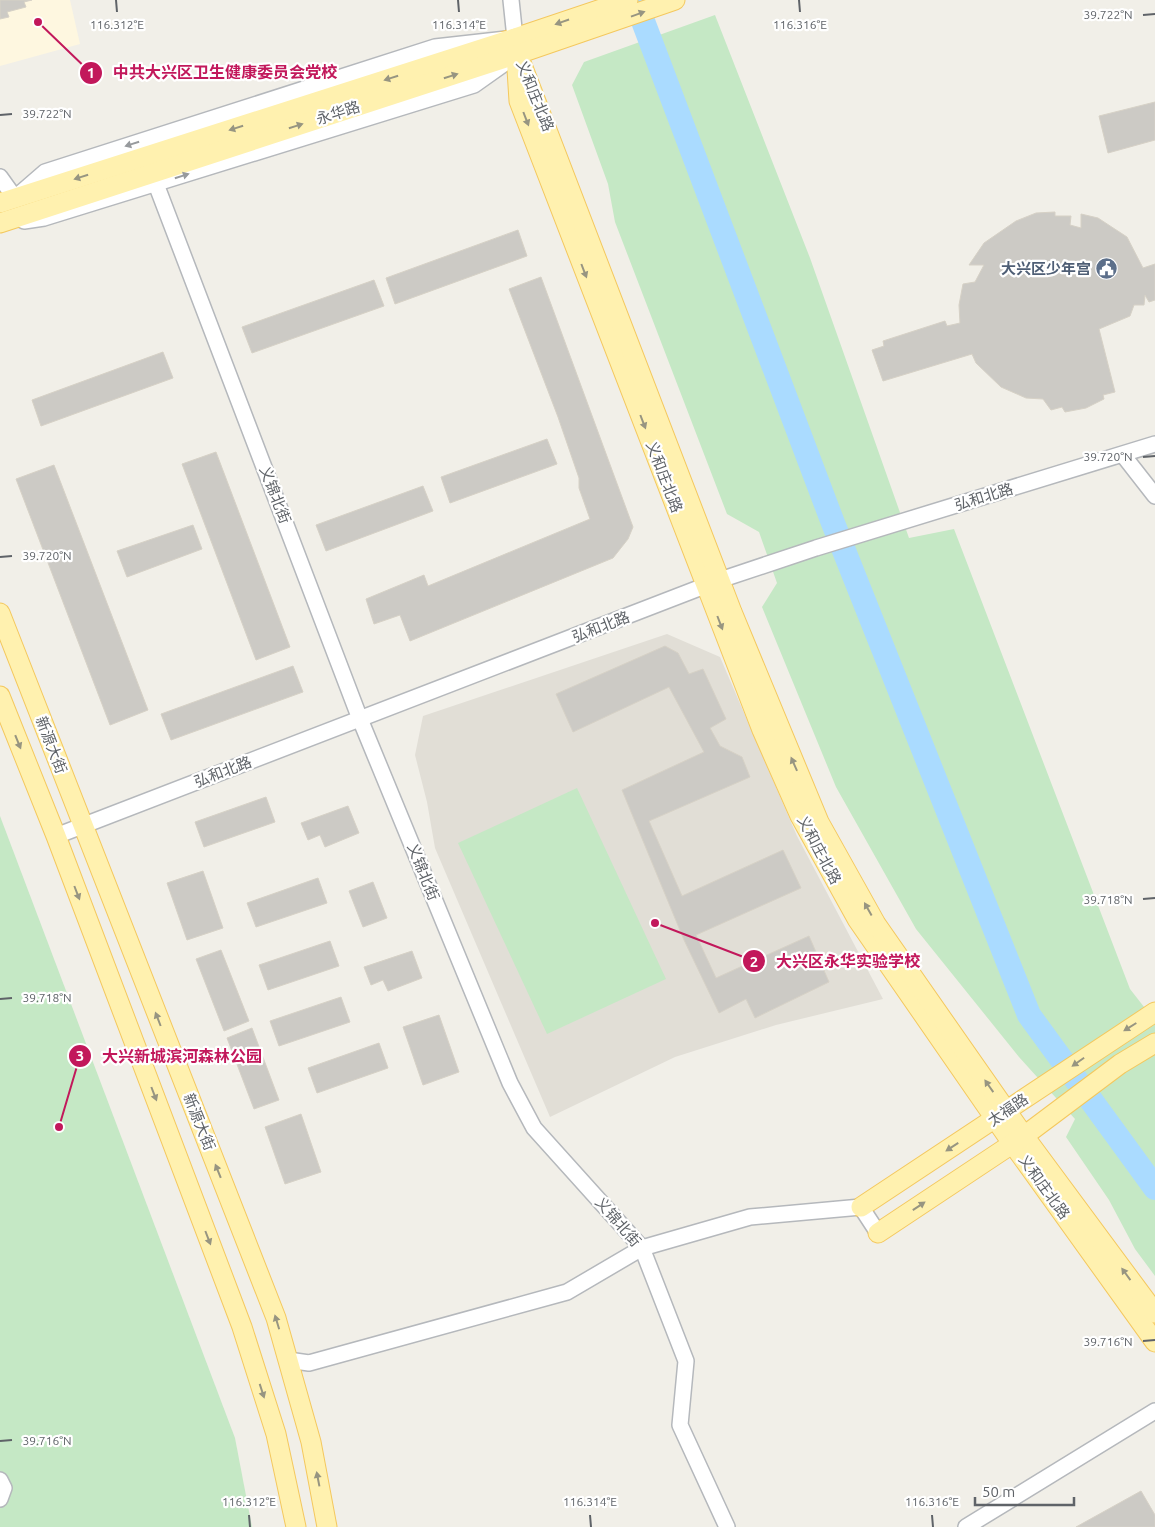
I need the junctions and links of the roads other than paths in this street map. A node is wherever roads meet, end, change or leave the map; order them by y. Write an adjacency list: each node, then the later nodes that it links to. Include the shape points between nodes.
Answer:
1 (511, 0): 5 (street)
2 (628, 0): 4 (main road, 永华路)
3 (669, 2): 4 (main road, 永华路, one-way to 3)
4 (610, 15): 5 (main road, 永华路)
5 (516, 46): 7 (street, one-way to 5, via 474,85); 8 (main road, 永华路, one-way to 8); 9 (main road, 永华路, one-way to 5); 13 (main road, 义和庄北路, via 519,101)
6 (0, 177): 8 (street)
7 (156, 184): 9 (street, via 44,218); 16 (street, 义锦北街)
8 (5, 200)
9 (0, 223)
10 (1155, 444): 11 (street, 弘和北路)
11 (1123, 455): 12 (street); 13 (street, 弘和北路, via 876,529)
12 (1155, 496)
13 (713, 584): 16 (street, 弘和北路); 21 (main road, 义和庄北路, via 762,730 800,816 857,919)
14 (0, 613): 17 (main road, 新源大街)
15 (0, 696): 18 (main road, 新源大街, one-way to 18)
16 (360, 719): 17 (street, 弘和北路); 25 (street, 义锦北街, via 510,1083 534,1128)
17 (83, 825): 18 (street, 弘和北路); 28 (main road, 新源大街, one-way to 17, via 276,1318)
18 (56, 836): 32 (main road, 新源大街, one-way to 32, via 242,1327 271,1416)
19 (1155, 1012): 21 (main road, 太福路, one-way to 21)
20 (1155, 1043): 22 (main road, 太福路, via 1120,1064)
21 (1001, 1115): 22 (main road, 义和庄北路); 23 (main road, 太福路, one-way to 23)
22 (1018, 1139): 24 (main road, 太福路, one-way to 22); 26 (main road, 义和庄北路, one-way to 22); 27 (main road, 义和庄北路)
23 (861, 1207): 24 (street); 25 (street, via 750,1217)
24 (878, 1233)
25 (642, 1248): 28 (street, via 567,1292 309,1363); 34 (street, 义锦北街, via 686,1362 680,1425)
26 (1155, 1314)
27 (1155, 1342)
28 (288, 1360): 33 (main road, 新源大街, one-way to 28, via 310,1442)
29 (1155, 1411): 35 (street)
30 (0, 1480): 31 (street, via 4,1488)
31 (0, 1499)
32 (296, 1527)
33 (327, 1527)
34 (727, 1527)
35 (966, 1527)

